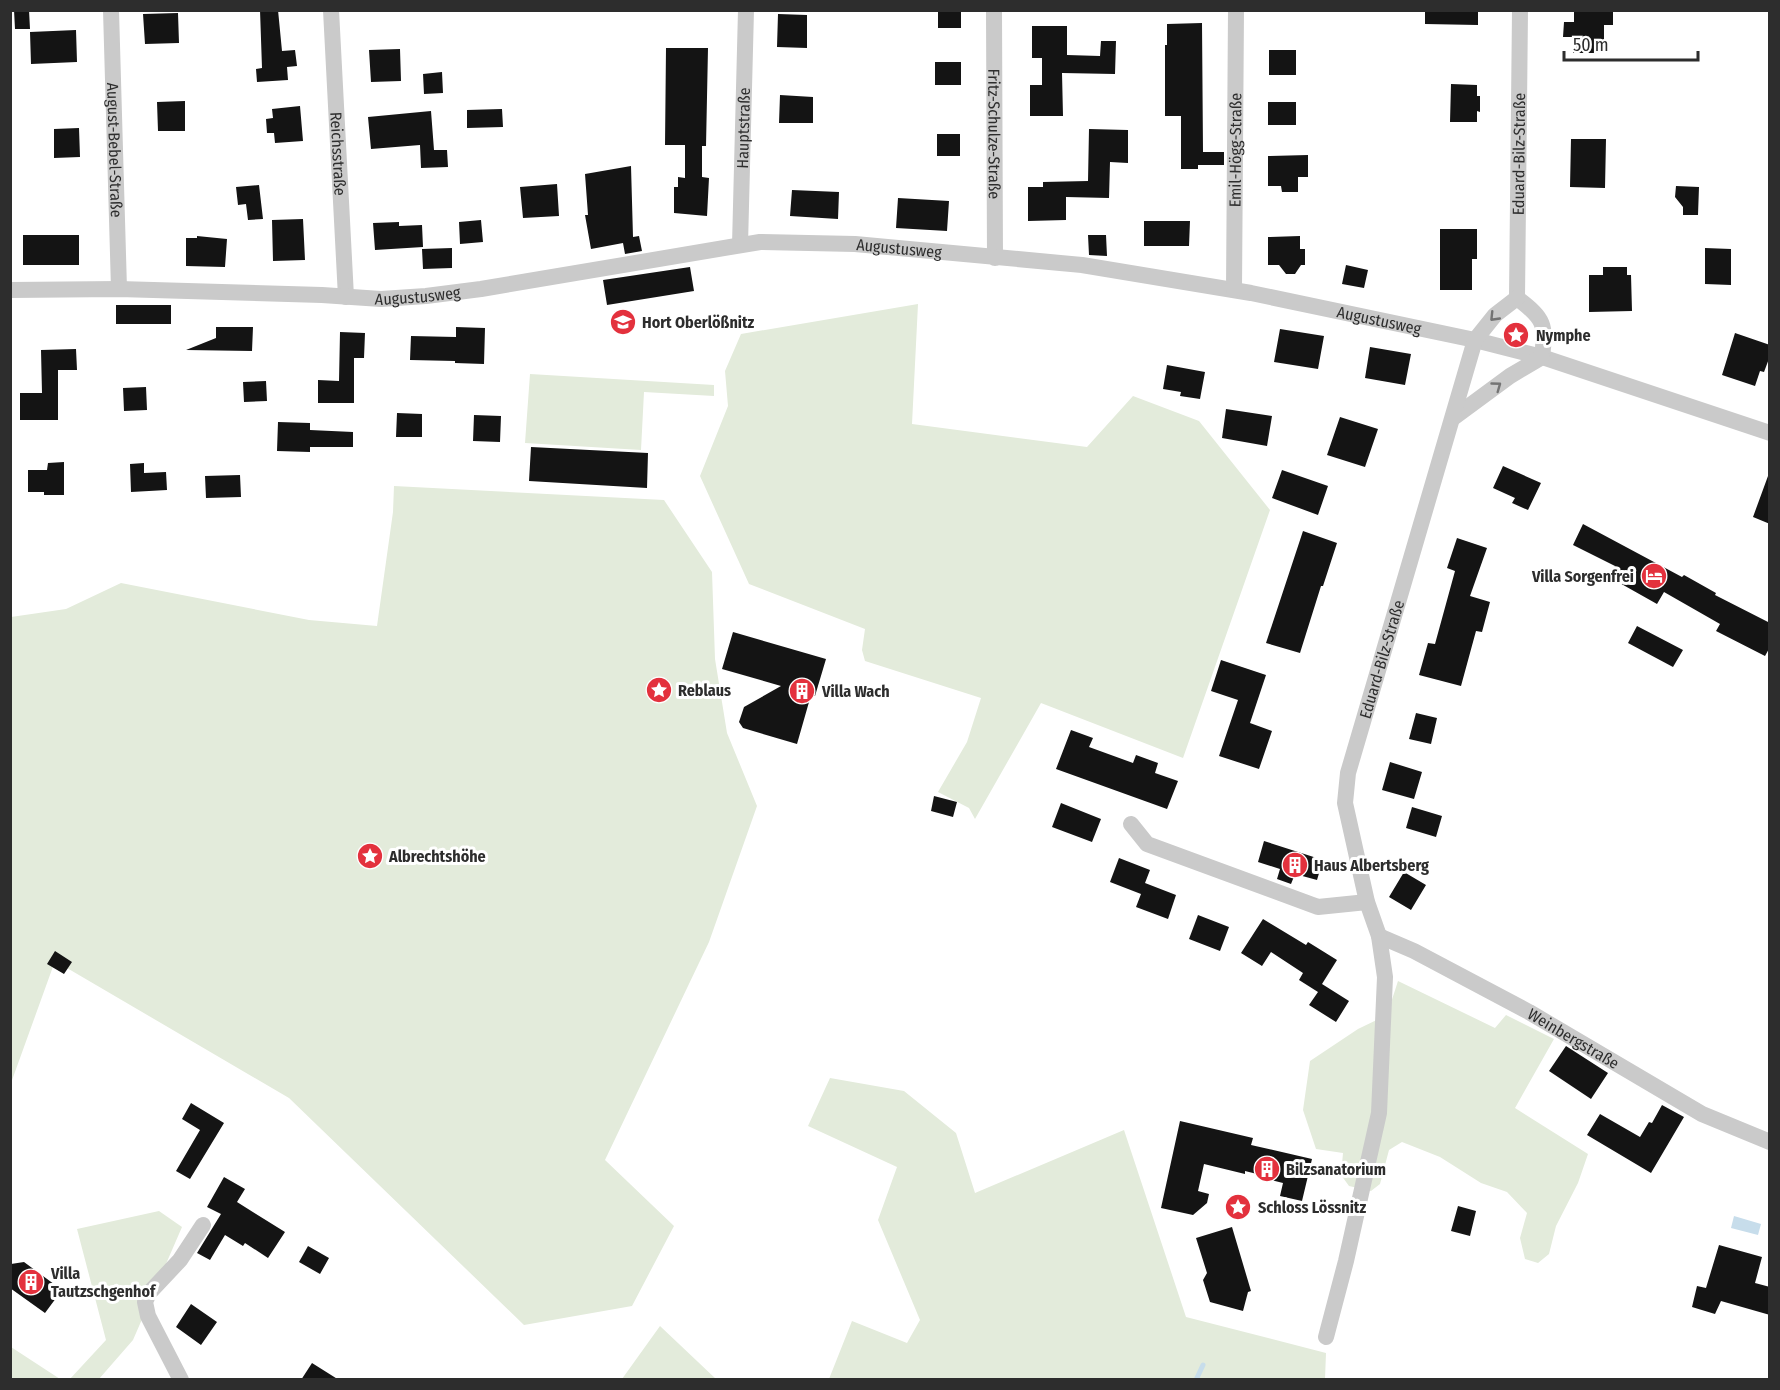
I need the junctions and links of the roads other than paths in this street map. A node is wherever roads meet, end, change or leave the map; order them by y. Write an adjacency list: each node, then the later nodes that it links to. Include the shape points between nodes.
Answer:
1 (111, 10): 9 (street, August-Bebel-Straße)
2 (331, 10): 12 (street, Reichsstraße)
3 (746, 10): 7 (street, Hauptstraße)
4 (994, 10): 8 (street, Fritz-Schulze-Straße)
5 (1236, 10): 11 (street, Emil-Högg-Straße)
6 (1520, 10): 13 (street, Eduard-Bilz-Straße)
7 (740, 245): 8 (street, Augustusweg, via 855,244); 12 (street, Augustusweg, via 437,295)
8 (995, 258): 11 (street, Augustusweg, via 1082,265)
9 (119, 289): 10 (street, Augustusweg); 12 (street, Augustusweg)
10 (10, 290)
11 (1234, 290): 14 (street, Augustusweg)
12 (346, 297)
13 (1518, 298): 14 (street, one-way to 14, via 1495,315); 15 (street, via 1534,311 1545,330)
14 (1475, 340): 15 (street, Augustusweg); 16 (street, Eduard-Bilz-Straße)
15 (1542, 357): 16 (street, one-way to 15); 17 (street, Augustusweg)
16 (1453, 418): 19 (street, Eduard-Bilz-Straße, via 1348,773 1345,803)
17 (1770, 433)
18 (1131, 824): 19 (street, via 1147,844 1318,907)
19 (1367, 902): 20 (street, Eduard-Bilz-Straße)
20 (1379, 936): 21 (street, Weinbergstraße, via 1529,1012 1702,1114); 23 (street, Eduard-Bilz-Straße, via 1385,977 1379,1113)
21 (1770, 1142)
22 (202, 1225): 24 (street, via 180,1260 145,1302 148,1316)
23 (1326, 1337)
24 (181, 1380)

